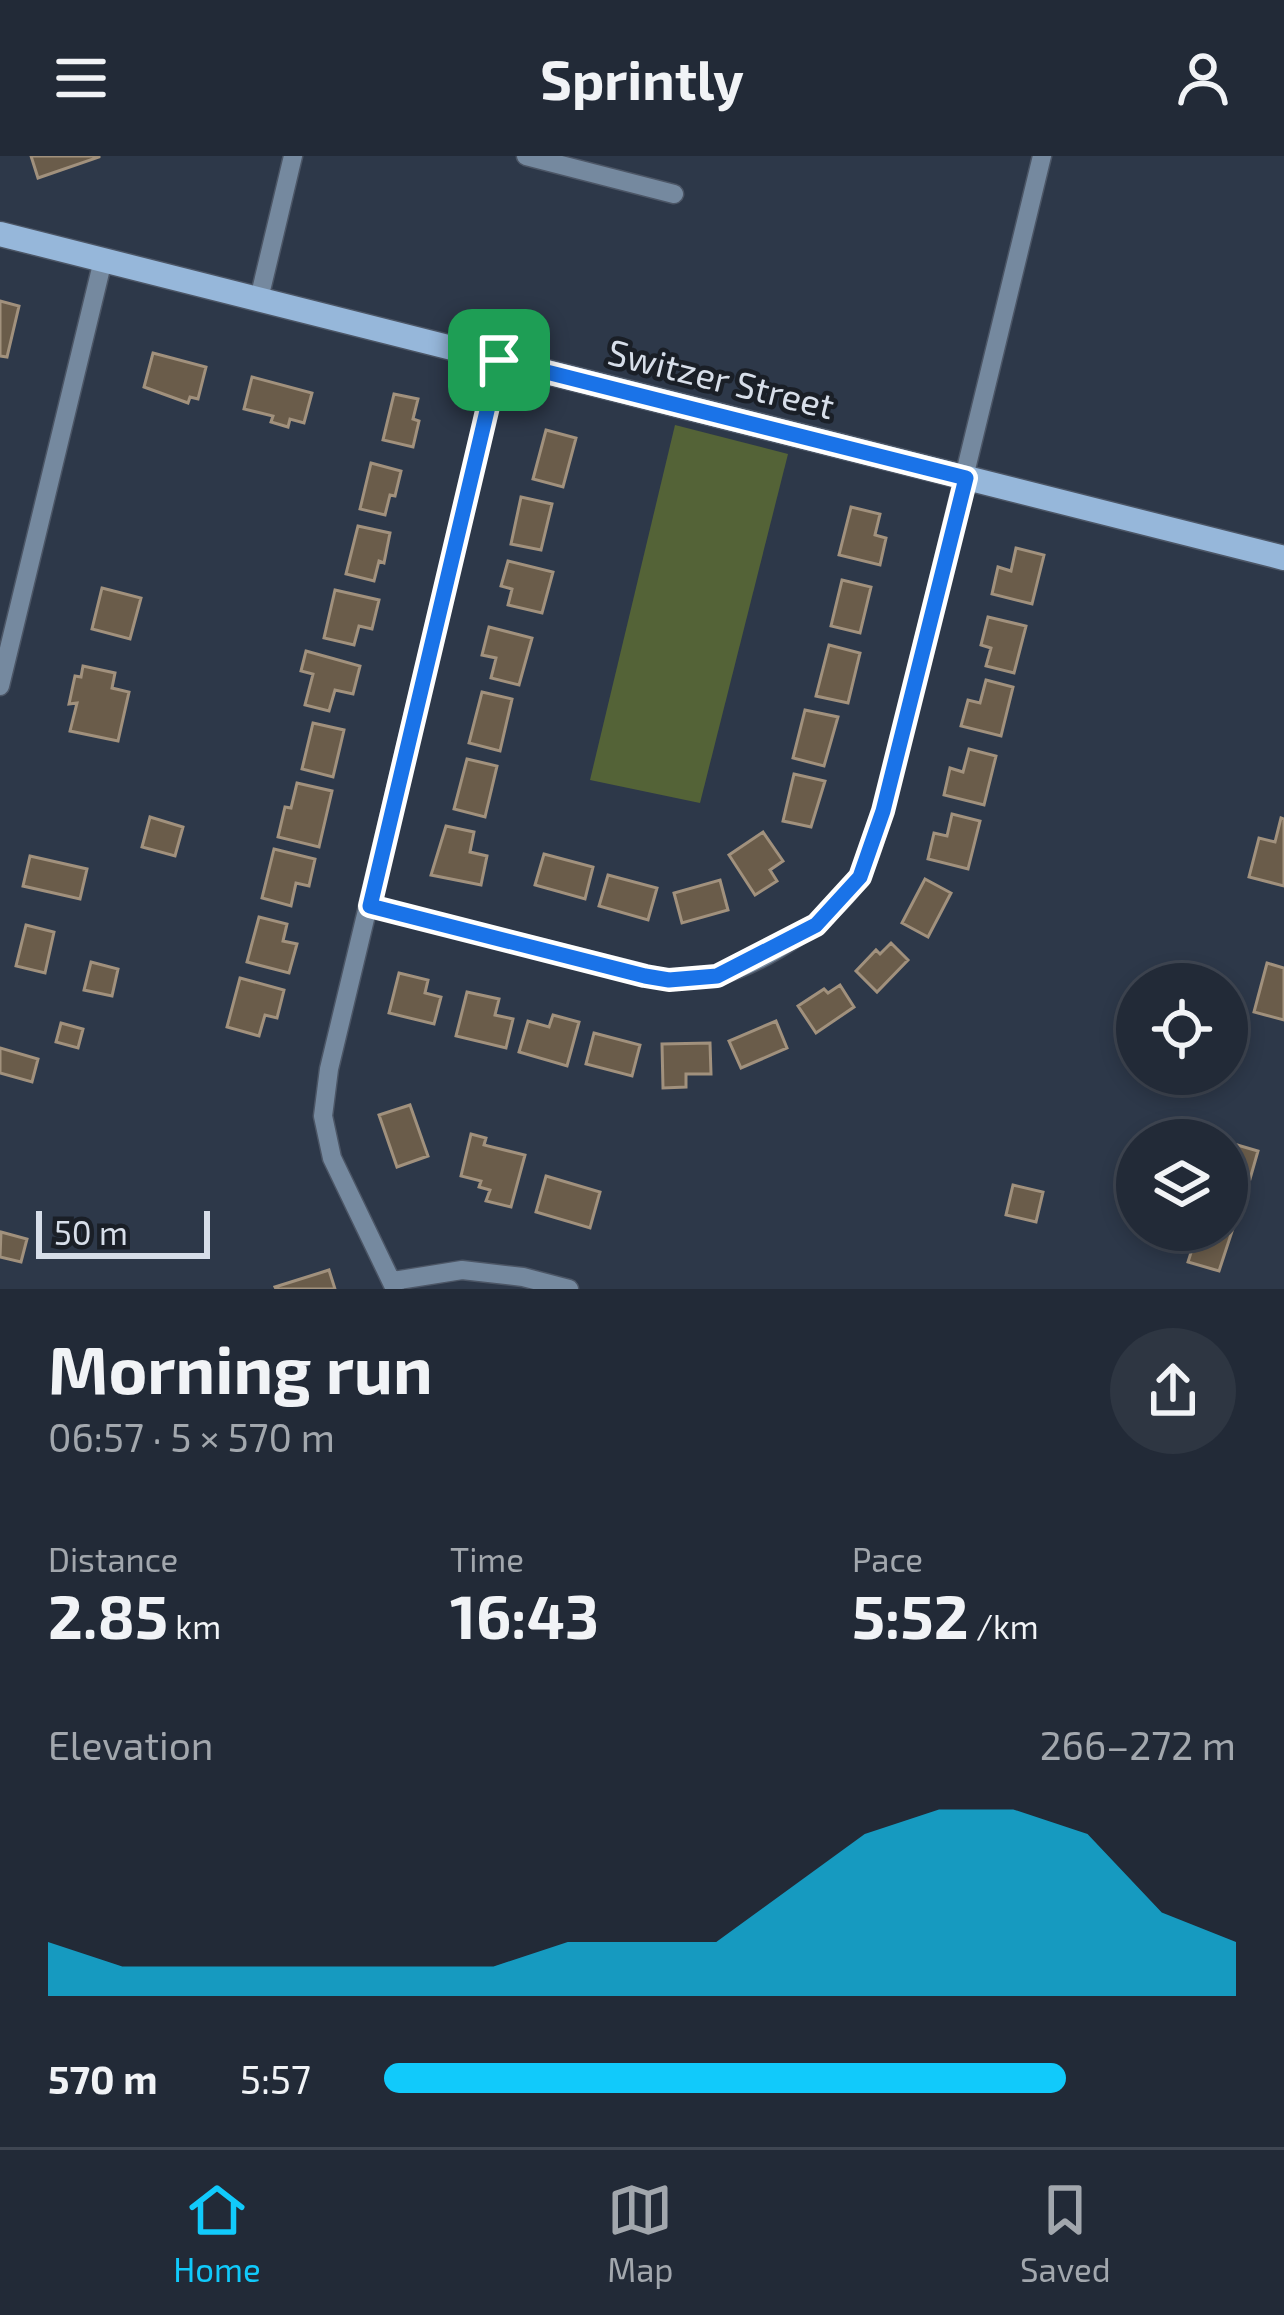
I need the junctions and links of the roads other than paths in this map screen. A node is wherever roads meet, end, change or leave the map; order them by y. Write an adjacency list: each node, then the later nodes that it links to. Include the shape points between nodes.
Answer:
1 (293, 156): 7 (street)
2 (526, 156): 4 (street)
3 (1042, 156): 9 (street)
4 (674, 194)
5 (0, 234): 6 (street, Switzer Street)
6 (103, 260): 7 (street, Switzer Street); 11 (street)
7 (259, 299): 8 (street, Switzer Street)
8 (499, 360): 9 (street, Switzer Street); 12 (street)
9 (966, 478): 10 (street, Switzer Street); 12 (street, via 873,847 833,910 717,976 669,980)
10 (1284, 558)
11 (0, 686)
12 (370, 906): 13 (street, via 323,1116 332,1158)
13 (394, 1285): 14 (street, via 462,1270)
14 (569, 1289)

